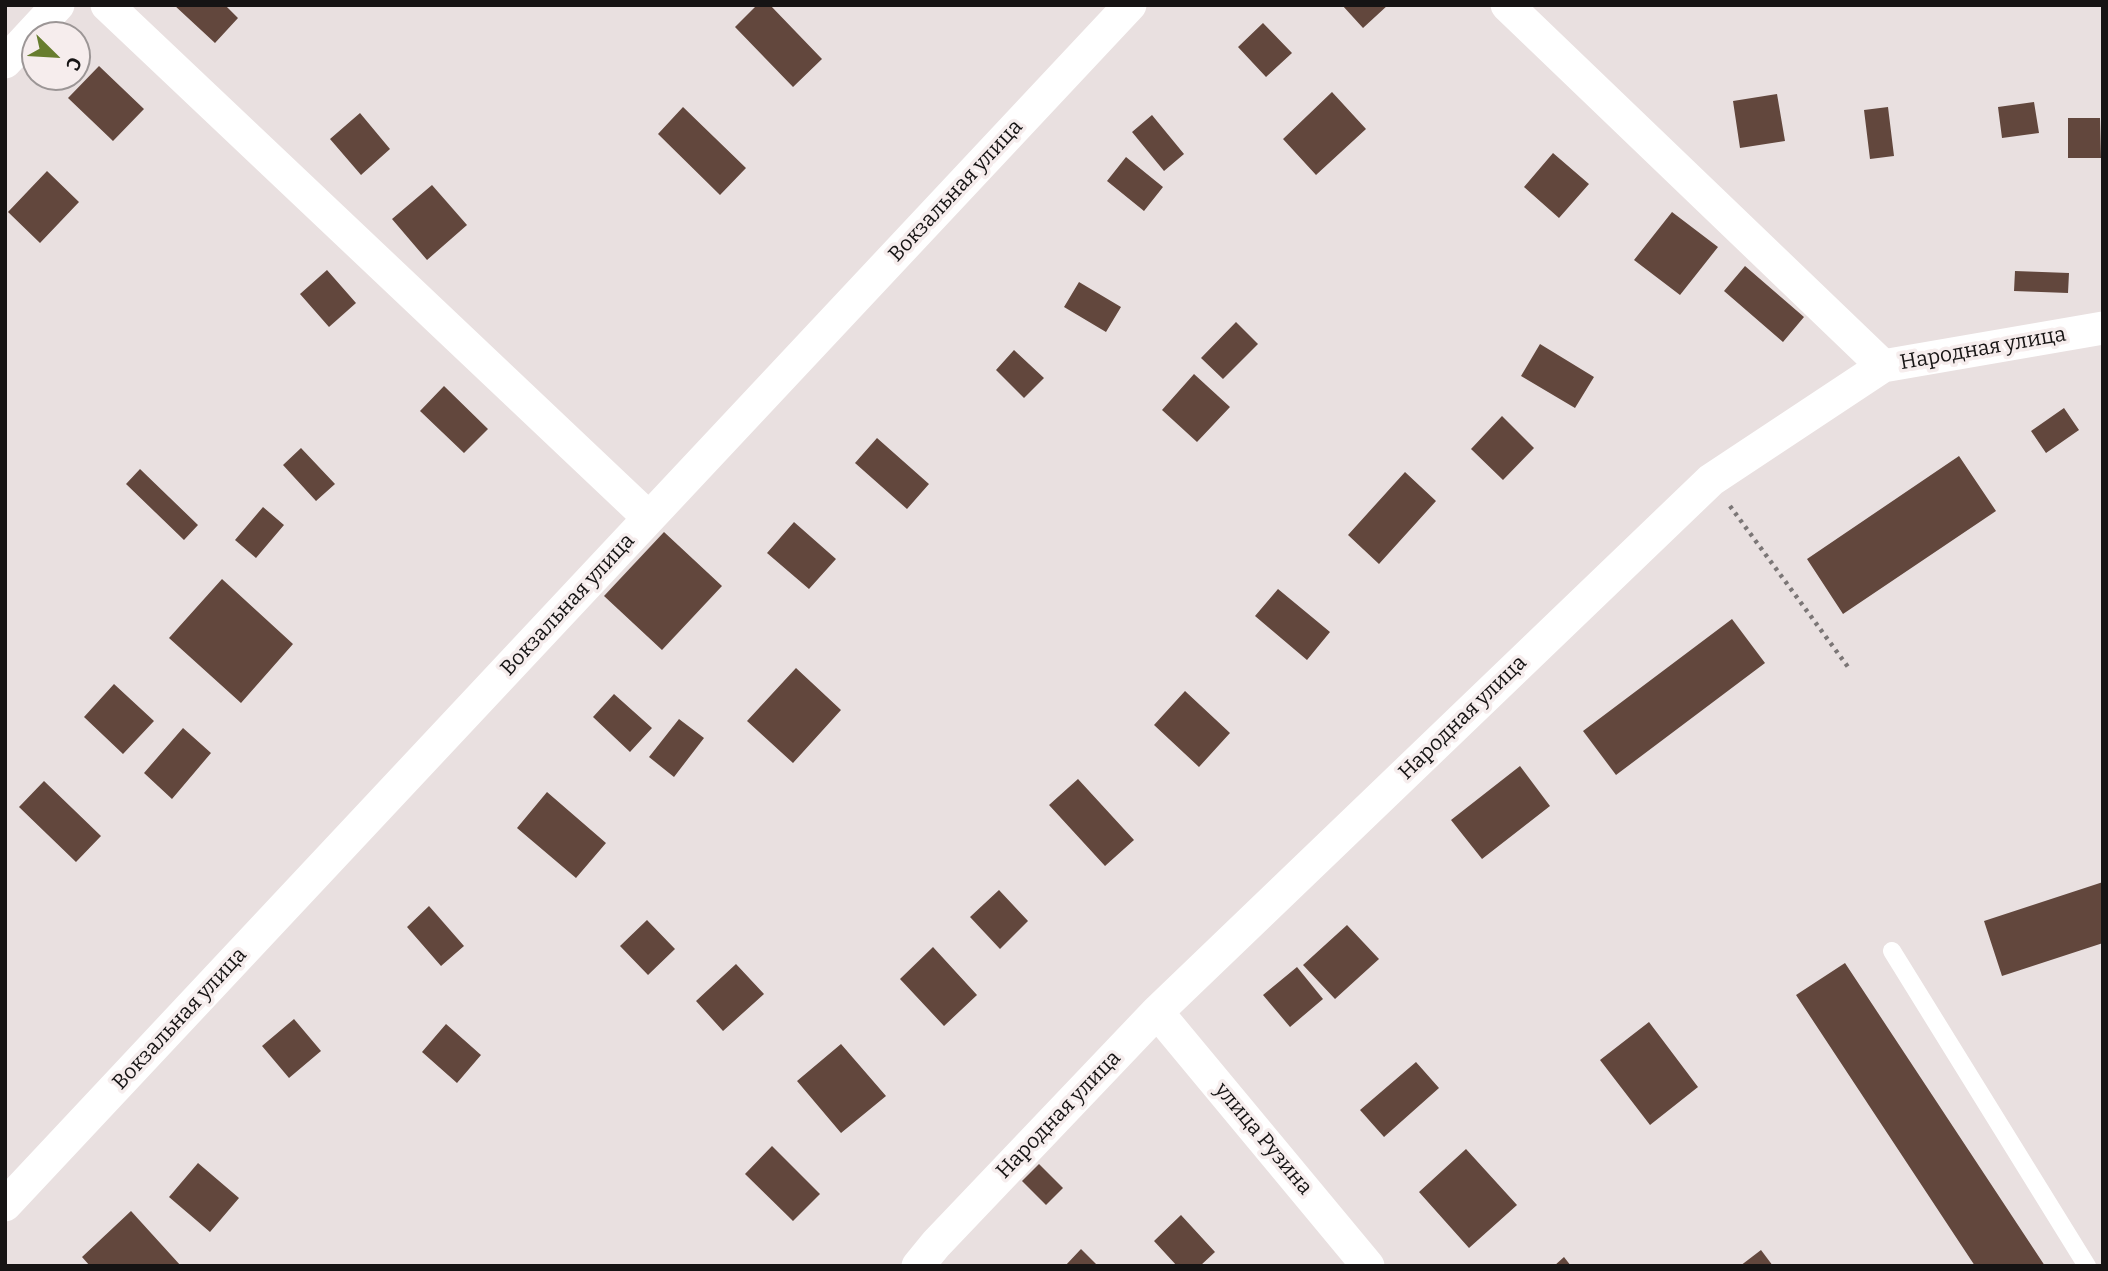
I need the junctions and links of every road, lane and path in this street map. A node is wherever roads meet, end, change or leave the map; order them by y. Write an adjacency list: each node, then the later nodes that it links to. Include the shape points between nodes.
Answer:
1 (58, 5): 5 (street)
2 (107, 5): 9 (street)
3 (1130, 5): 9 (street, Вокзальная улица)
4 (1507, 5): 7 (street)
5 (5, 62)
6 (2103, 328): 7 (street, Народная улица)
7 (1883, 366): 8 (street, Народная улица)
8 (1711, 480): 10 (path); 12 (street, Народная улица)
9 (649, 518): 13 (street, Вокзальная улица)
10 (1849, 667)
11 (1892, 951): 16 (lane)
12 (1157, 1012): 14 (street, Народная улица); 15 (street, улица Рузина)
13 (5, 1205)
14 (918, 1266)
15 (1368, 1266)
16 (2087, 1266)

